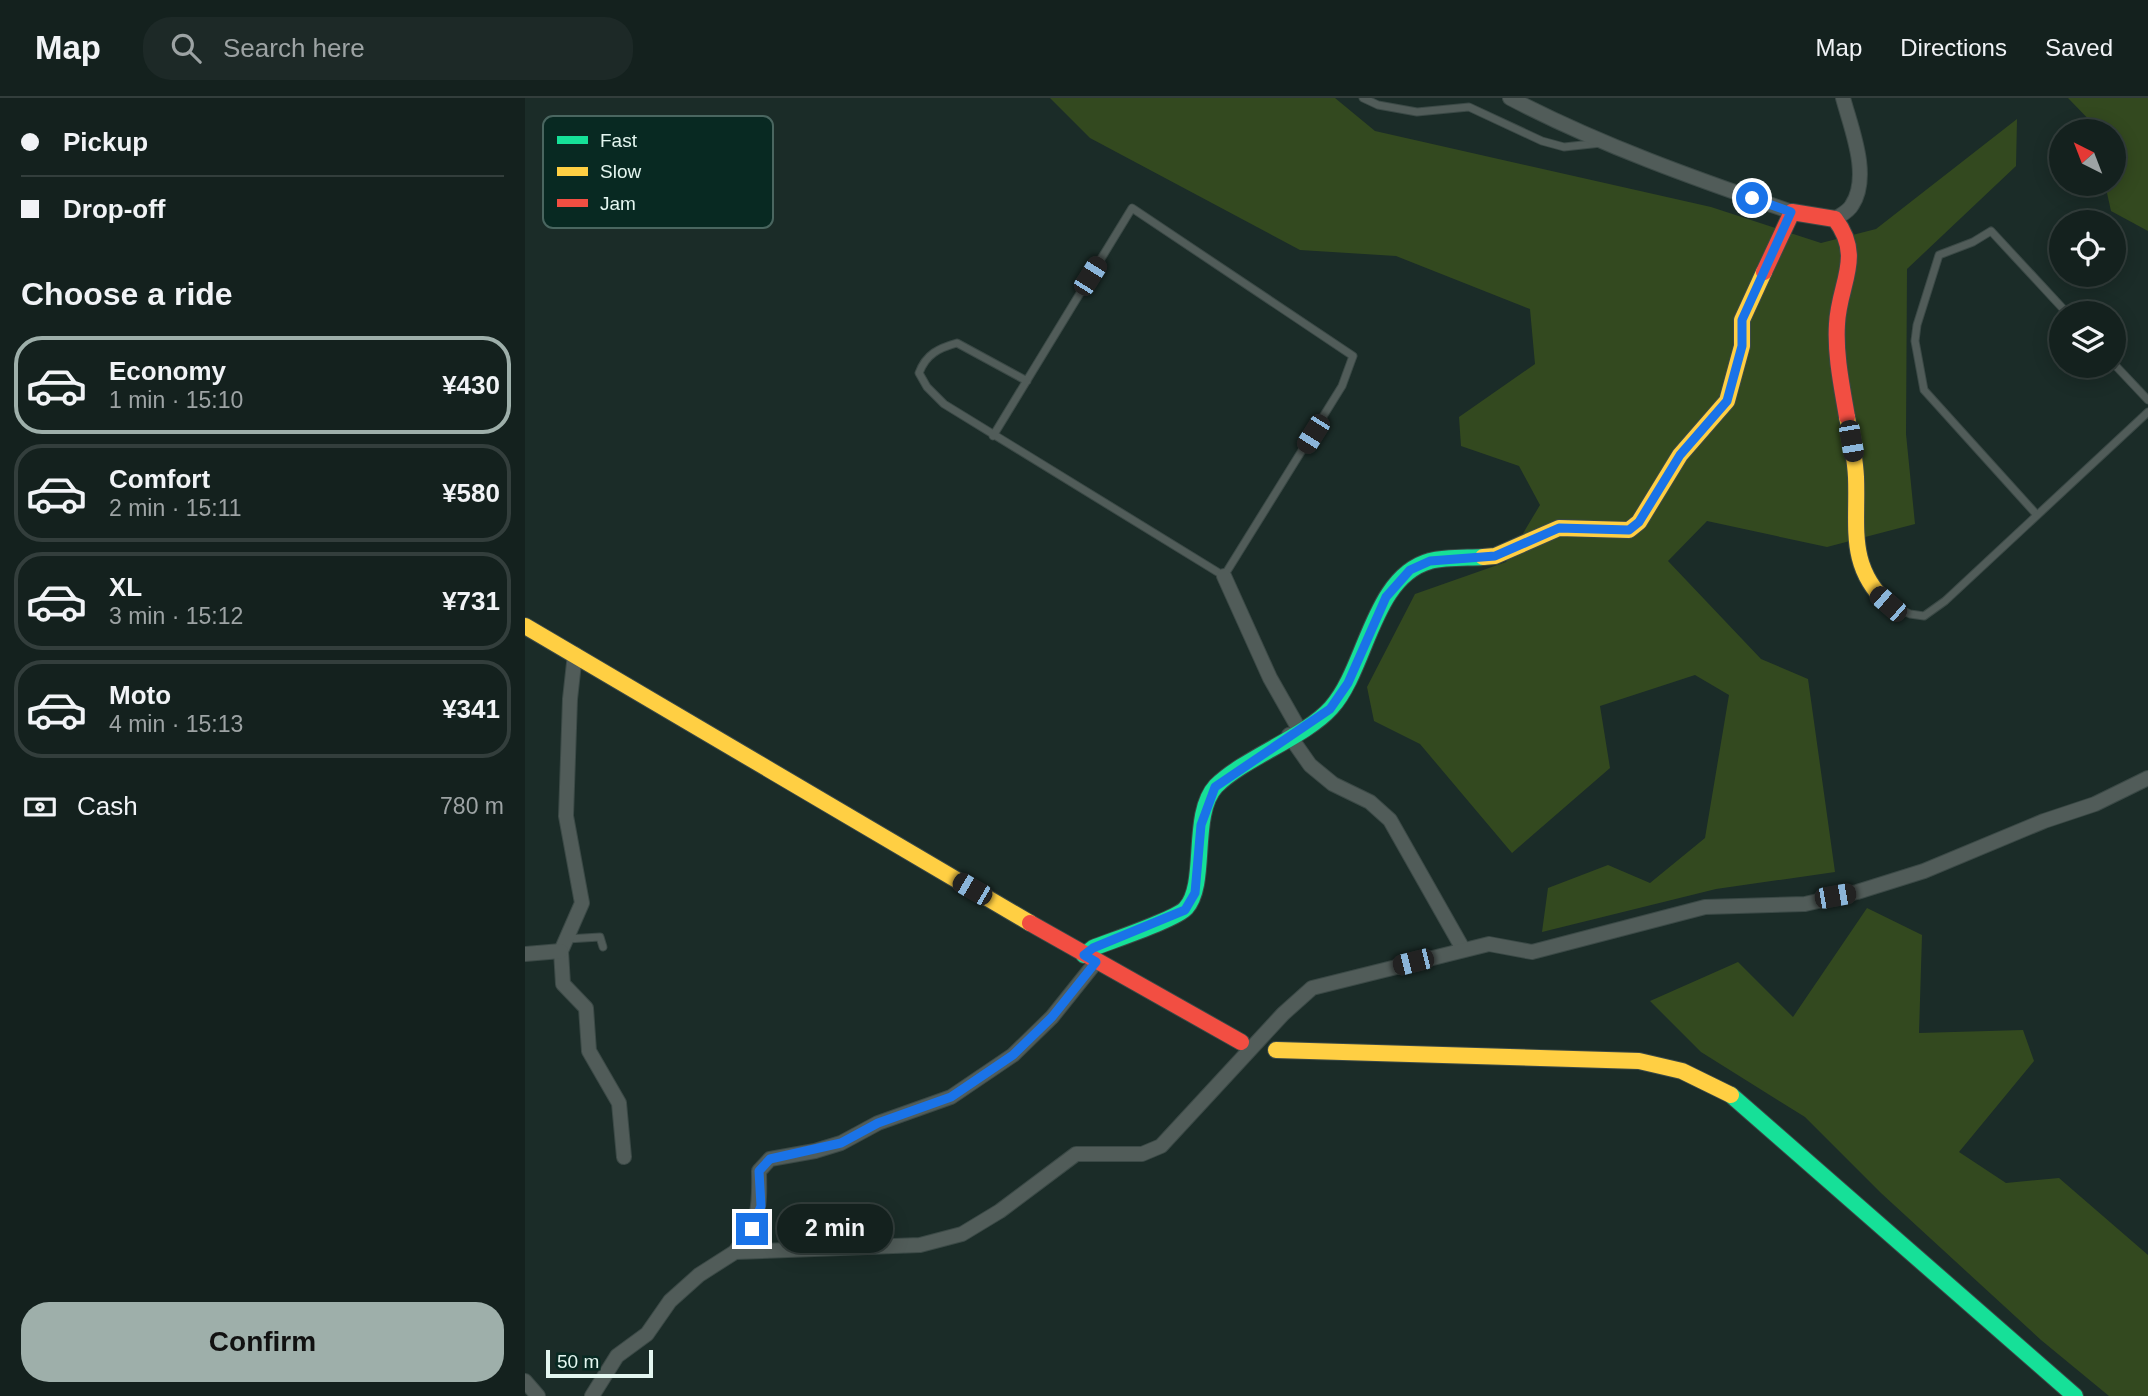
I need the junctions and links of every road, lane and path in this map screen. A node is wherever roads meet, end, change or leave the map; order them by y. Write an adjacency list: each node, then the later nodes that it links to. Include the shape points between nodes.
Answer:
1 (1363, 98): 4 (lane, via 1417,112 1469,107 1564,147)
2 (1510, 98): 4 (street)
3 (1843, 98): 6 (street, via 1860,186 1851,207)
4 (1608, 143): 5 (street)
5 (1791, 212): 6 (street); 18 (street, via 1742,320 1742,346 1727,401 1680,455 1639,522 1629,530 1559,528 1495,556 1430,561 1410,570 1386,597 1339,697 1330,709)
6 (1835, 219): 15 (street, via 1849,238 1852,264 1837,326 1855,465 1862,572)
7 (2056, 301): 13 (lane, via 1991,231 1939,255 1915,341 1924,390)
8 (2126, 377): 10 (lane)
9 (1027, 381): 12 (lane); 12 (lane, via 957,343 939,348 923,362 919,373 927,387 944,404); 14 (lane, via 1132,208 1353,356 1342,386)
10 (2148, 400)
11 (2148, 412): 13 (lane)
12 (993, 436): 14 (lane)
13 (2037, 515): 15 (lane, via 1924,616)
14 (1224, 576): 18 (street)
15 (1888, 604)
16 (525, 626): 17 (street)
17 (575, 654): 20 (street, via 566,816 582,902); 24 (street)
18 (1294, 732): 22 (street, via 1310,765 1333,784 1370,802 1390,820); 24 (street, via 1215,787 1201,825 1195,893 1185,910 1093,948)
19 (2148, 778): 22 (street, via 2095,804 1924,871 1857,892 1805,904 1705,907 1532,952 1489,944)
20 (563, 945): 21 (lane, via 600,937); 23 (street); 27 (street, via 562,984 586,1008 589,1051 619,1103)
21 (603, 947)
22 (1463, 949): 28 (street, via 1312,988 1161,1146 1142,1154 1076,1154 962,1234 920,1245)
23 (525, 954)
24 (1090, 958): 25 (street); 28 (street, via 1052,1017 1013,1055 951,1097 878,1123 841,1143 770,1159 759,1171 761,1206)
25 (1241, 1042)
26 (1276, 1050): 32 (street, via 1639,1061 1682,1070 1716,1085 1777,1129)
27 (624, 1157)
28 (735, 1252): 31 (street, via 670,1301 647,1334 617,1356)
29 (525, 1381): 30 (street)
30 (538, 1396)
31 (592, 1396)
32 (2075, 1396)

